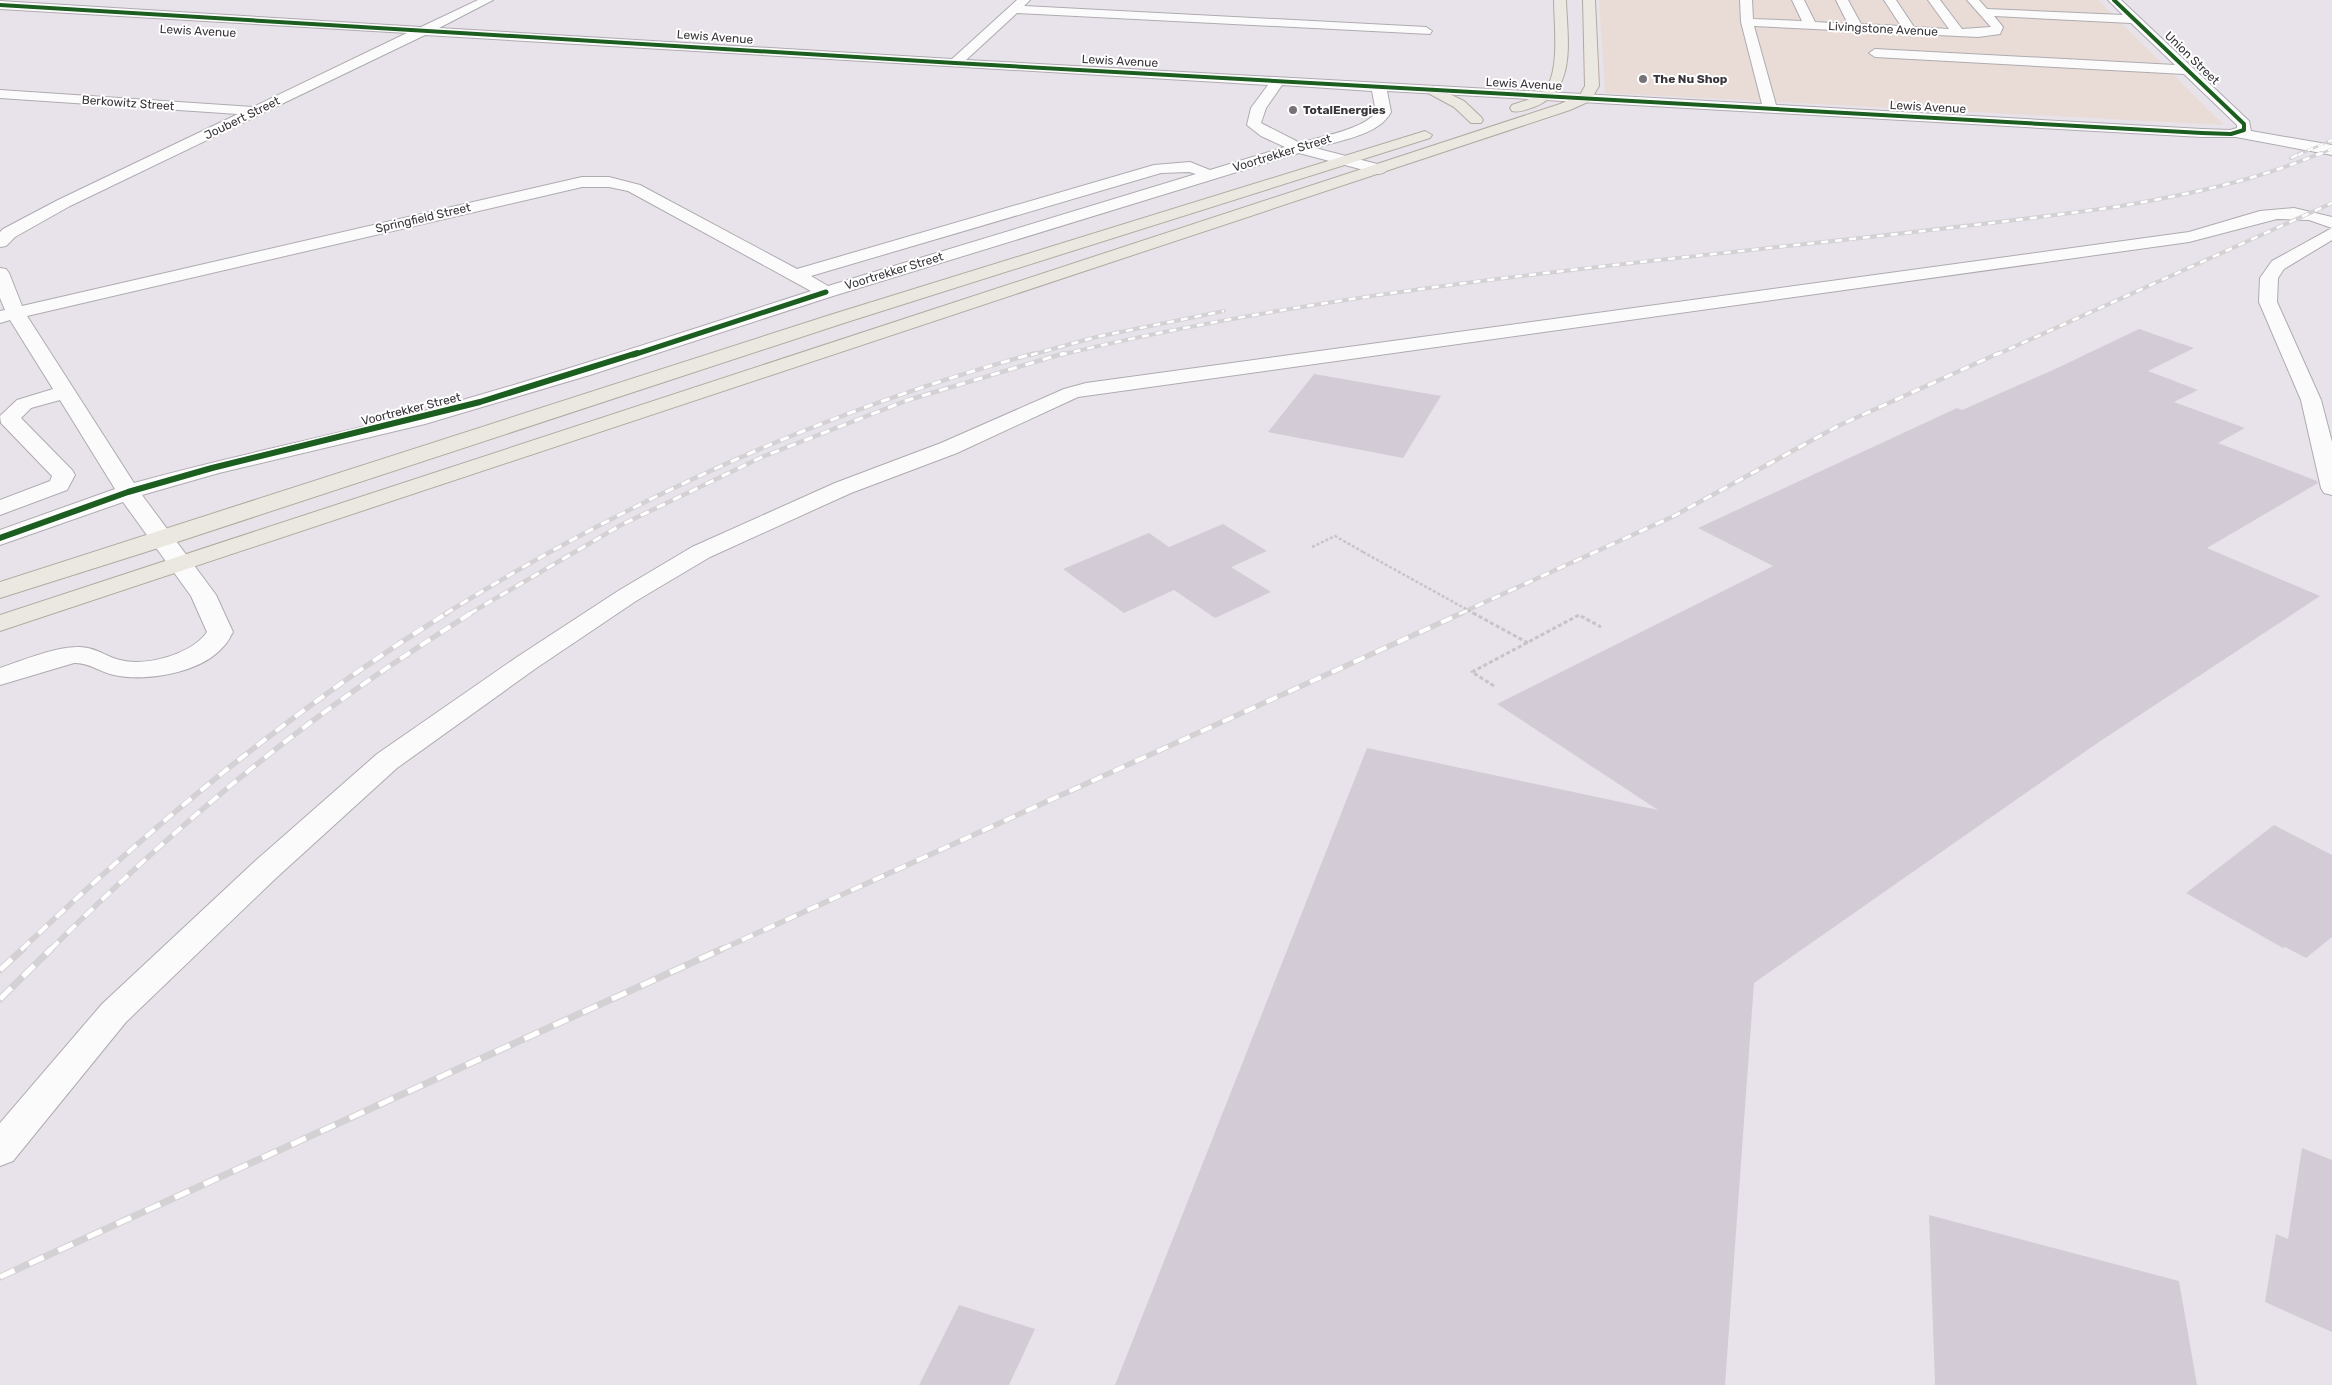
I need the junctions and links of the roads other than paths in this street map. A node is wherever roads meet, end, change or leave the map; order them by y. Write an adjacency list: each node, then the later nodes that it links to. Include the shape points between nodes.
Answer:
1 (487, 0): 18 (street, Joubert Street)
2 (1024, 0): 13 (street)
3 (1560, 0): 32 (main road, via 1560,65 1556,83)
4 (1589, 0): 33 (main road, via 1593,82)
5 (1746, 0): 15 (street)
6 (1798, 0): 16 (street)
7 (1842, 0): 17 (street)
8 (1890, 0): 20 (street)
9 (1934, 0): 21 (street)
10 (2114, 0): 14 (street, Union Street)
11 (0, 5): 18 (street, Lewis Avenue)
12 (1978, 6): 14 (street, Livingstone Avenue); 21 (street, Livingstone Avenue, via 1997,27 1996,31)
13 (1014, 9): 19 (street); 25 (street)
14 (2131, 16): 26 (street, Union Street)
15 (1747, 22): 16 (street, Livingstone Avenue); 35 (street)
16 (1810, 26): 17 (street, Livingstone Avenue)
17 (1857, 28): 20 (street, Livingstone Avenue)
18 (424, 30): 23 (street, Joubert Street); 25 (street, Lewis Avenue)
19 (1426, 30)
20 (1910, 30): 21 (street, Livingstone Avenue)
21 (1958, 33)
22 (367, 41): 23 (street)
23 (396, 43): 36 (street, Joubert Street)
24 (1876, 53): 26 (street)
25 (955, 63): 27 (street, Lewis Avenue)
26 (2188, 70): 38 (street, Union Street, via 2244,124 2244,130)
27 (1278, 82): 28 (street, Lewis Avenue); 39 (street, via 1256,114 1254,125)
28 (1378, 87): 29 (street, Lewis Avenue); 39 (street, Voortrekker Street, via 1385,107 1380,119 1364,128)
29 (1433, 90): 32 (street, Lewis Avenue); 37 (main road, via 1459,104)
30 (0, 94): 31 (street, Berkowitz Street)
31 (25, 96): 34 (street); 36 (street, Berkowitz Street)
32 (1545, 96): 33 (street, Lewis Avenue); 37 (main road)
33 (1585, 98): 35 (street, Lewis Avenue); 42 (main road, via 1545,115)
34 (0, 106)
35 (1770, 109): 38 (street, Lewis Avenue, via 2202,134)
36 (256, 112): 46 (street, Joubert Street, via 64,203 9,233)
37 (1476, 120): 41 (main road)
38 (2238, 133): 40 (street, Lewis Avenue)
39 (1300, 147): 41 (street); 43 (street, Voortrekker Street)
40 (2332, 150)
41 (1342, 159): 42 (street); 50 (main road)
42 (1379, 169): 51 (main road)
43 (1211, 174): 48 (street, via 1190,167 1160,168); 49 (street, Voortrekker Street)
44 (2332, 223): 64 (street, via 2296,213 2276,212 2189,238 1071,393 957,445 843,488 701,552 627,596 493,686 387,761 264,871 114,1013)
45 (2332, 233): 54 (street, via 2278,265 2269,278 2268,302)
46 (0, 242)
47 (0, 273): 52 (street)
48 (796, 275): 49 (street, Springfield Street); 52 (street, Springfield Street, via 634,188 609,182 582,182)
49 (826, 292): 56 (street, Voortrekker Street, via 480,402)
50 (922, 292): 51 (main road); 59 (main road)
51 (953, 309): 60 (main road)
52 (8, 315): 53 (street)
53 (65, 392): 56 (street); 57 (street, via 24,404 9,418 64,475 59,485)
54 (2322, 402): 55 (street)
55 (2332, 488)
56 (128, 492): 58 (street, Voortrekker Street); 59 (street)
57 (0, 508)
58 (0, 538)
59 (163, 539): 60 (street); 61 (main road)
60 (180, 565): 62 (main road); 63 (street, via 203,595 220,632 212,645 181,661 154,668 129,670 113,667 88,655 74,655)
61 (0, 590)
62 (0, 623)
63 (0, 678)
64 (0, 1150)

